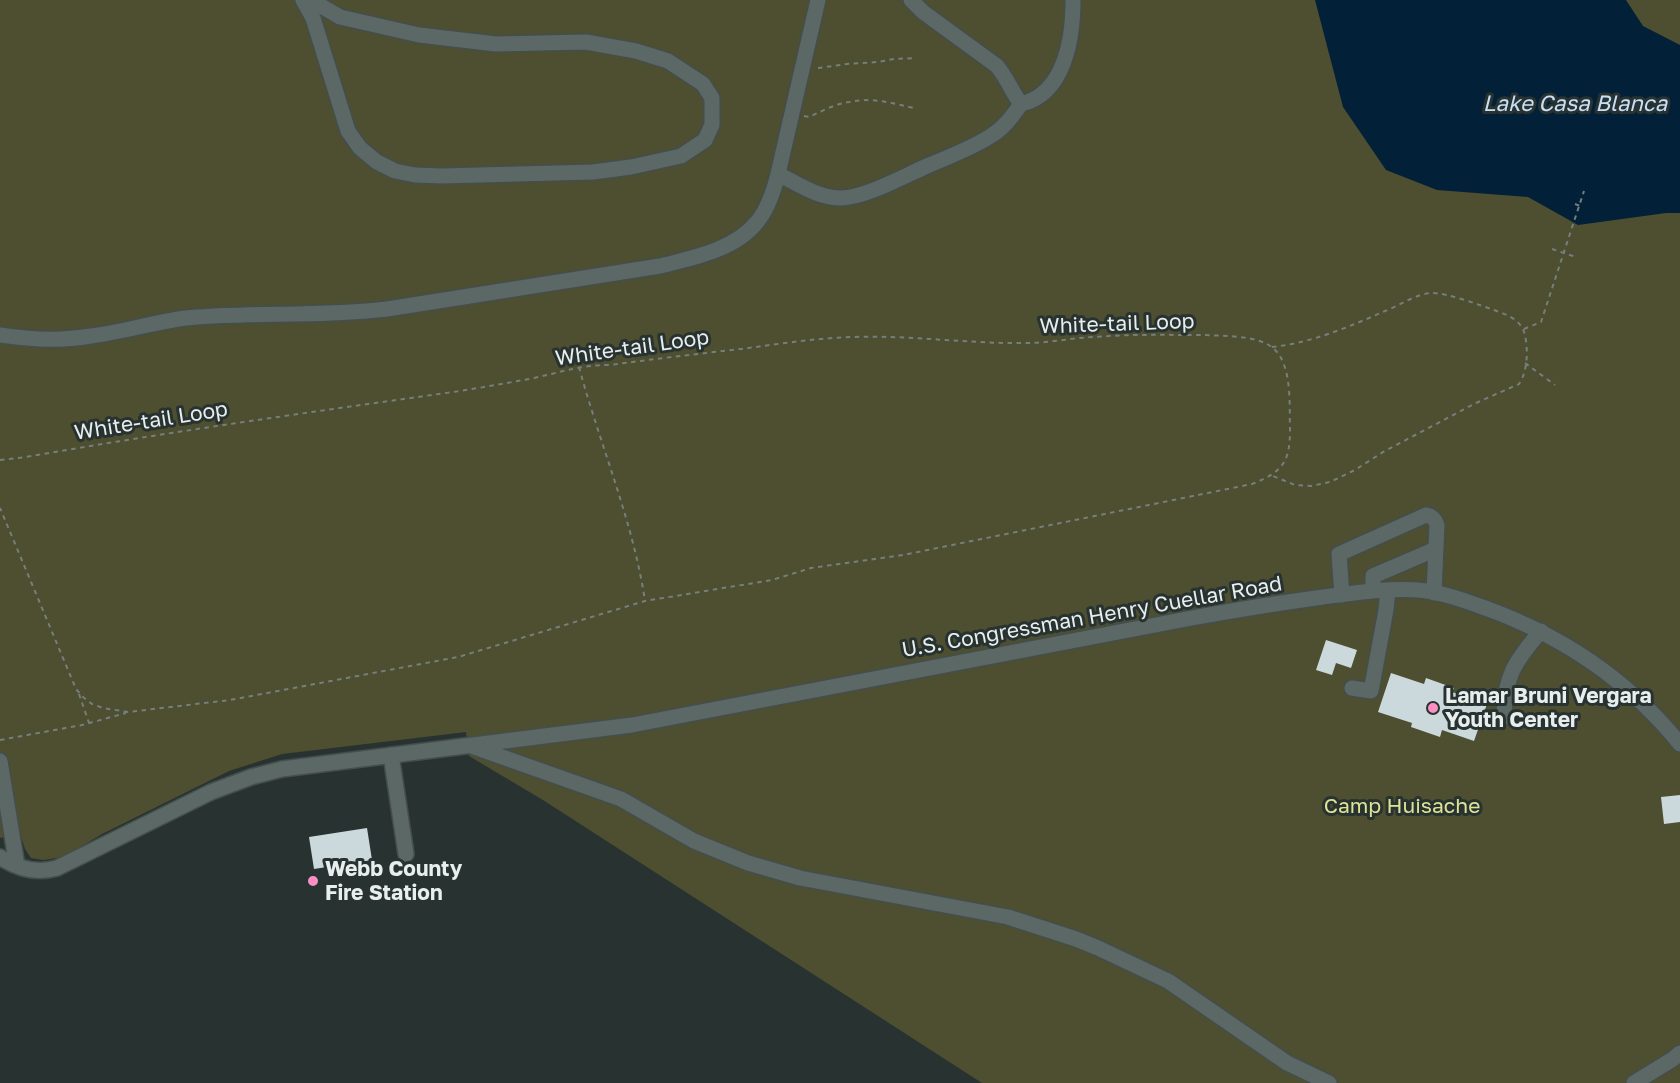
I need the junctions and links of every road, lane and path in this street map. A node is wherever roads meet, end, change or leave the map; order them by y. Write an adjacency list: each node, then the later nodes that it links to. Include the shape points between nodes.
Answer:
1 (303, 0): 2 (street, via 313,18 348,130 360,148 395,171 442,176 593,172 630,167 681,156 705,140 712,125 712,98 703,84 668,61 636,51 586,42 496,44 419,35 340,17)
2 (311, 0)
3 (818, 0): 11 (street)
4 (911, 0): 8 (street, via 997,66)
5 (1073, 0): 8 (street, via 1068,46 1054,82 1043,94)
6 (916, 58): 7 (path)
7 (816, 68)
8 (1021, 104): 11 (street, via 990,136 856,196 826,197)
9 (914, 108): 10 (path, via 866,100 847,102 809,117)
10 (799, 114)
11 (778, 174): 19 (street, via 759,220 741,236 712,251 660,266 368,312 186,318 59,339)
12 (1584, 191): 14 (path)
13 (1575, 204): 14 (path)
14 (1581, 206): 16 (path)
15 (1552, 249): 16 (path)
16 (1563, 253): 17 (path); 18 (path, via 1541,321)
17 (1576, 257)
18 (1524, 329): 20 (path, White-tail Loop, via 1510,316 1442,294 1428,294 1337,331); 21 (path)
19 (0, 335)
20 (1272, 347): 22 (path, White-tail Loop, via 1251,339 1158,334 1027,343 853,337); 25 (path, via 1282,358 1287,376 1290,443 1280,470)
21 (1525, 363): 23 (path); 25 (path, via 1519,384 1338,478 1311,486 1295,485)
22 (579, 367): 24 (path, White-tail Loop, via 481,388); 31 (path, via 633,546)
23 (1555, 385)
24 (0, 460)
25 (1272, 475): 31 (path, via 1252,484 1000,536)
26 (0, 508): 34 (path)
27 (1436, 549): 28 (street, via 1373,576); 29 (street); 30 (street, via 1437,525 1426,515 1339,554)
28 (1381, 590): 29 (street, U.S. Congressman Henry Cuellar Road); 30 (street, U.S. Congressman Henry Cuellar Road); 33 (street, via 1386,610 1371,691)
29 (1434, 593): 32 (street, U.S. Congressman Henry Cuellar Road)
30 (1342, 595): 40 (street, U.S. Congressman Henry Cuellar Road, via 1192,618 632,725)
31 (645, 601): 35 (path, via 442,661 230,699)
32 (1541, 631): 36 (street, via 1509,676); 39 (street, U.S. Congressman Henry Cuellar Road, via 1628,689)
33 (1352, 688)
34 (78, 692): 35 (path, via 92,704); 37 (path)
35 (128, 712): 37 (path)
36 (1504, 717)
37 (89, 723): 38 (path)
38 (0, 740)
39 (1680, 744)
40 (468, 745): 41 (street, U.S. Congressman Henry Cuellar Road); 47 (street, U.S. Congressman Henry Cuellar Road, via 621,799 694,841 748,864 800,878 1008,917 1076,939 1168,981 1287,1063)
41 (391, 755): 43 (street); 45 (street, U.S. Congressman Henry Cuellar Road, via 268,772 211,792 57,868 40,871)
42 (0, 761): 45 (street)
43 (406, 854)
44 (0, 857): 45 (street, U.S. Congressman Henry Cuellar Road)
45 (17, 866)
46 (1680, 1053): 48 (street)
47 (1329, 1083)
48 (1634, 1083)

